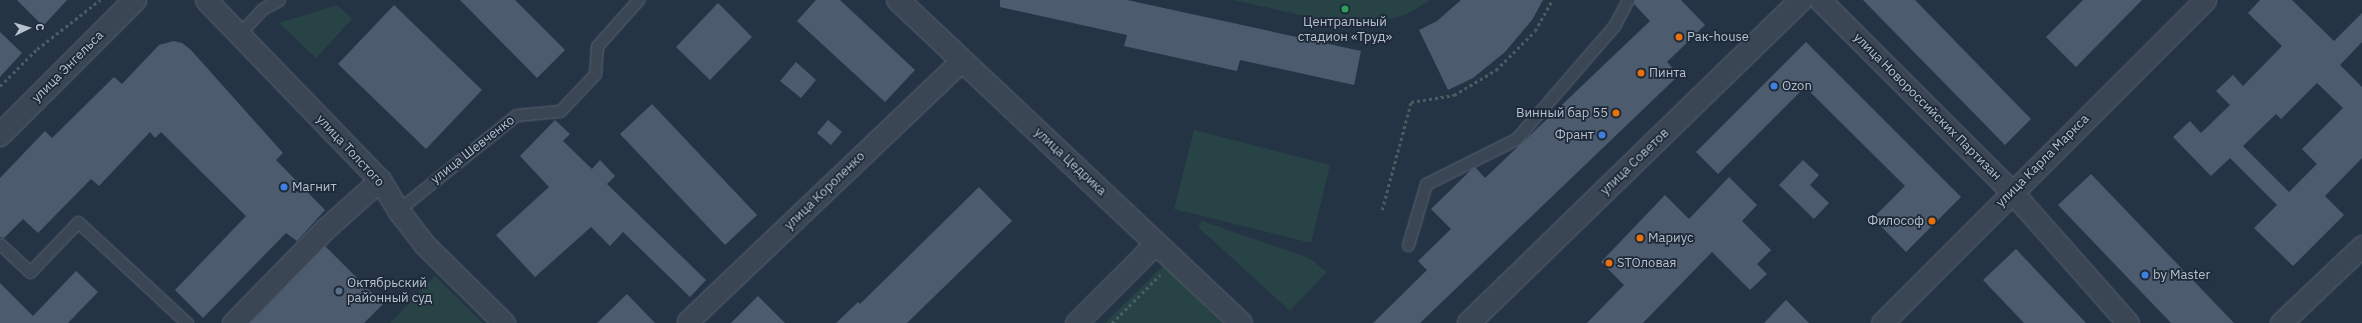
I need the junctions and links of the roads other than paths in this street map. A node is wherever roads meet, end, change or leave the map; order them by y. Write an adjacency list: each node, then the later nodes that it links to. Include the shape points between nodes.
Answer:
1 (135, 0): 12 (street, улица Энгельса)
2 (206, 0): 10 (street, улица Толстого)
3 (279, 0): 10 (lane, via 262,9)
4 (638, 0): 15 (lane, улица Шевченко, via 597,46 595,74 560,111 516,115)
5 (898, 0): 11 (street, улица Цедрика)
6 (1628, 0): 18 (lane, via 1614,26 1516,139 1426,184)
7 (1801, 0): 26 (street, улица Советов)
8 (1820, 0): 14 (street, улица Новороссийских Партизан)
9 (2205, 0): 14 (street, улица Карла Маркса)
10 (239, 34): 13 (street, улица Толстого)
11 (962, 60): 16 (street, улица Цедрика); 20 (street, улица Короленко)
12 (0, 135)
13 (380, 180): 15 (street, улица Толстого); 22 (street, via 325,229)
14 (2012, 192): 27 (street, улица Карла Маркса); 28 (street, улица Новороссийских Партизан)
15 (398, 210): 23 (street, улица Толстого, via 425,245)
16 (1156, 243): 24 (street); 25 (street, улица Цедрика)
17 (0, 244): 21 (lane, via 30,272 78,222)
18 (1408, 245)
19 (2362, 246): 29 (street)
20 (688, 321)
21 (187, 323)
22 (234, 323)
23 (504, 323)
24 (1076, 323)
25 (1241, 323)
26 (1468, 323)
27 (1882, 323)
28 (2128, 323)
29 (2281, 323)

